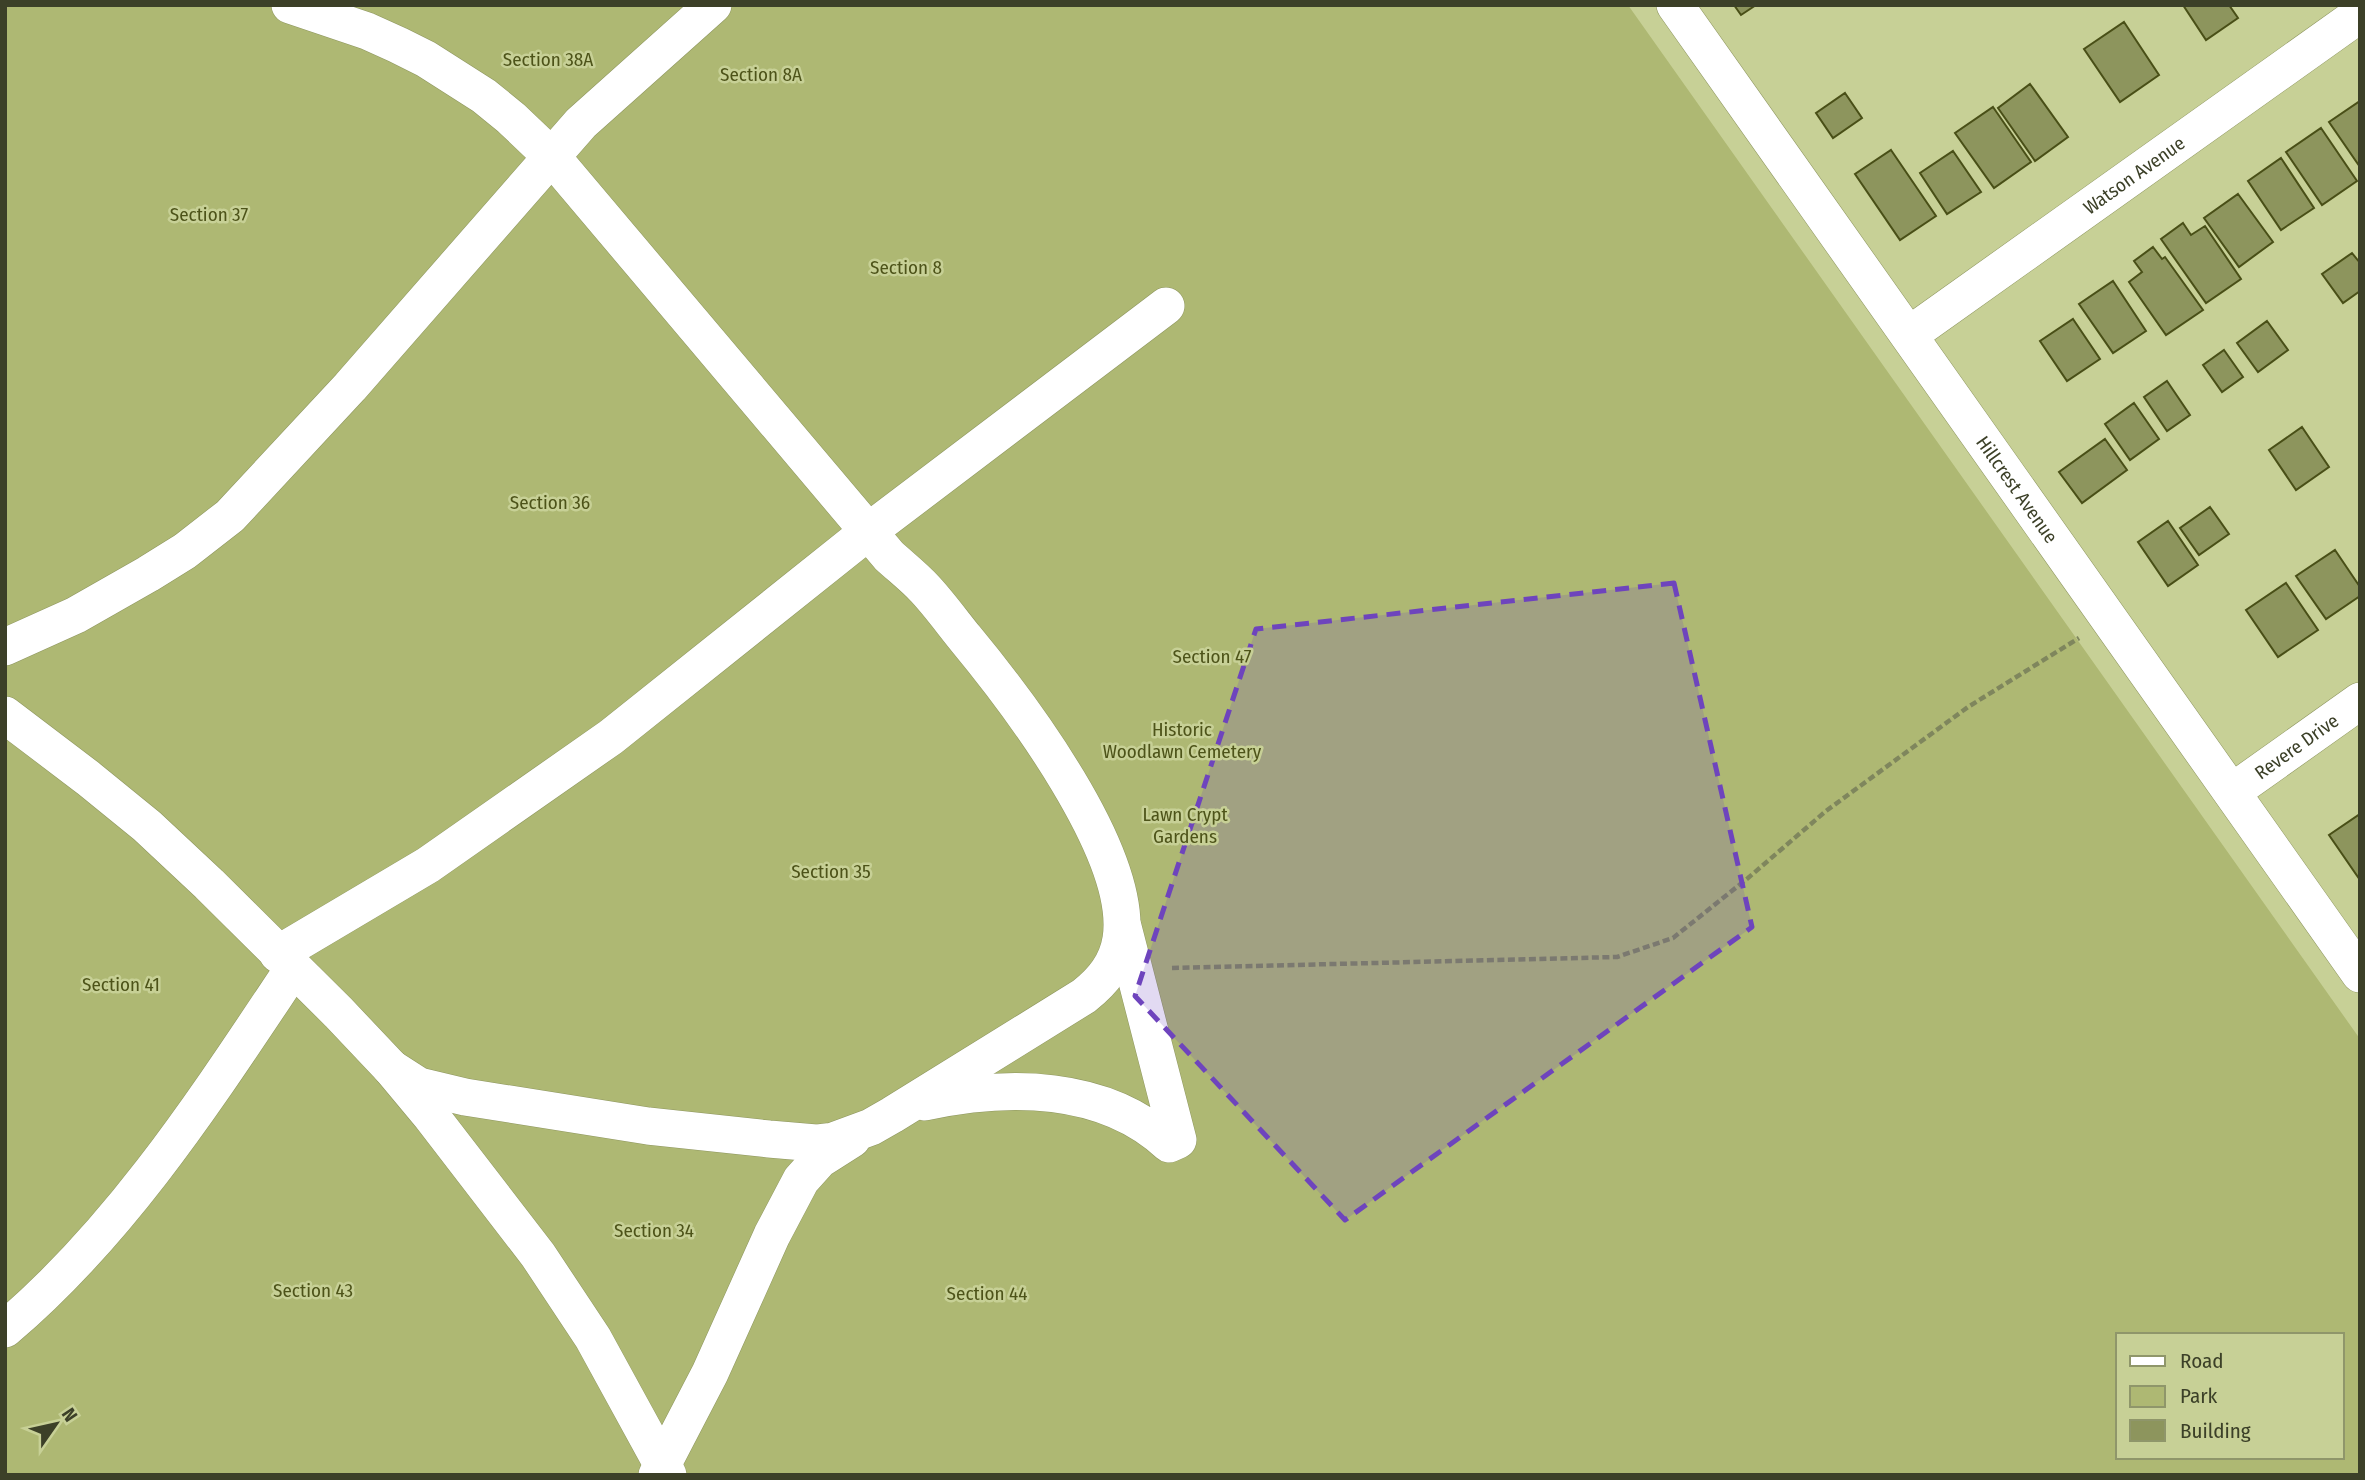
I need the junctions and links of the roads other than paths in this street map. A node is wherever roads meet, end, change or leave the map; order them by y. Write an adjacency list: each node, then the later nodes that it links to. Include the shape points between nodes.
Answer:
1 (290, 5): 5 (street, via 367,31 426,59 484,96)
2 (713, 5): 5 (street, via 581,123)
3 (1675, 5): 7 (street, Hillcrest Avenue)
4 (2360, 14): 7 (street, Watson Avenue)
5 (552, 157): 8 (street); 9 (street, via 230,516 148,574 76,615)
6 (1166, 306): 8 (street)
7 (1909, 335): 12 (street, Hillcrest Avenue)
8 (869, 531): 13 (street, via 926,589 1058,765 1107,860); 14 (street, via 570,767)
9 (5, 647)
10 (2360, 701): 12 (street, Revere Drive)
11 (5, 715): 14 (street, via 147,826)
12 (2231, 792): 15 (street, Hillcrest Avenue)
13 (1121, 919): 17 (street, via 1121,940 1110,971 1100,983); 17 (street, via 1178,1140 1169,1144 1151,1127 1101,1103 1039,1092 962,1094 920,1104)
14 (286, 961): 16 (street); 18 (street, via 176,1139 60,1280)
15 (2360, 974)
16 (391, 1068): 17 (street, via 419,1086 465,1097 648,1126 816,1143); 19 (street, via 538,1255 593,1338)
17 (882, 1121): 19 (street, via 819,1160 801,1180)
18 (5, 1329)
19 (663, 1471)

